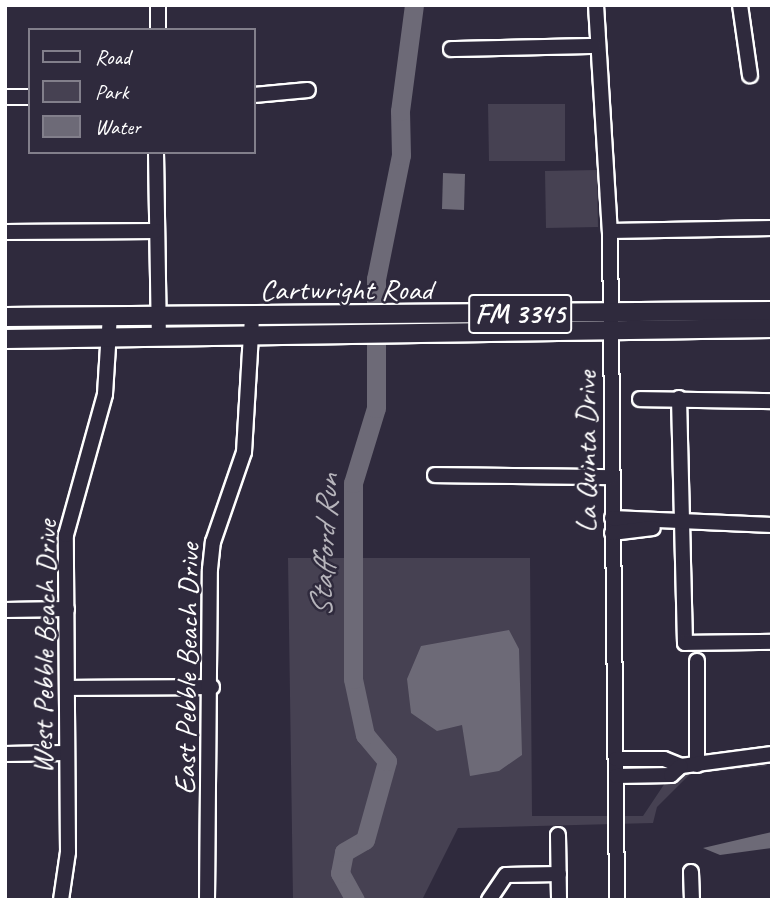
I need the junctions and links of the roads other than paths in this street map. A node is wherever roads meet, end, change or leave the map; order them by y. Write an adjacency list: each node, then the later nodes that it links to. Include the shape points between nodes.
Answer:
1 (158, 5): 4 (street)
2 (596, 5): 5 (street, La Quinta Drive)
3 (740, 5): 7 (street)
4 (158, 28)
5 (594, 46): 6 (street); 15 (street, La Quinta Drive)
6 (451, 49)
7 (750, 75)
8 (308, 90): 9 (street)
9 (256, 95)
10 (5, 97): 11 (street)
11 (28, 97)
12 (156, 154): 14 (street)
13 (772, 228): 15 (street)
14 (156, 231): 16 (street); 19 (street)
15 (610, 231): 21 (street, La Quinta Drive)
16 (5, 232)
17 (772, 311): 21 (main road, Cartwright Road / FM 3345)
18 (110, 315): 19 (main road, Cartwright Road / FM 3345); 20 (main road, Cartwright Road / FM 3345); 25 (street, West Pebble Beach Drive)
19 (156, 315): 22 (main road, Cartwright Road / FM 3345); 24 (street)
20 (5, 317)
21 (610, 320): 22 (main road, Cartwright Road / FM 3345); 23 (main road, Cartwright Road / FM 3345); 31 (street, La Quinta Drive)
22 (252, 326): 24 (main road, Cartwright Road / FM 3345); 39 (street, East Pebble Beach Drive, via 244,452 212,542)
23 (772, 328)
24 (159, 335): 25 (main road, Cartwright Road / FM 3345)
25 (111, 336): 26 (main road, Cartwright Road / FM 3345); 36 (street, West Pebble Beach Drive, via 105,394 66,535)
26 (5, 339)
27 (680, 398): 28 (street); 29 (street); 32 (street)
28 (640, 399)
29 (772, 401)
30 (435, 475): 31 (street)
31 (611, 477): 33 (street, La Quinta Drive)
32 (684, 524): 33 (street); 34 (street); 37 (street, via 685,643)
33 (612, 525): 44 (street, La Quinta Drive)
34 (772, 525)
35 (5, 610): 36 (street)
36 (67, 610): 40 (street, West Pebble Beach Drive)
37 (772, 642)
38 (696, 661): 45 (street)
39 (212, 687): 40 (street); 52 (street, East Pebble Beach Drive)
40 (67, 688): 41 (street, West Pebble Beach Drive)
41 (65, 753): 42 (street); 51 (street, West Pebble Beach Drive, via 68,852)
42 (5, 754)
43 (772, 754): 45 (street)
44 (615, 759): 46 (street, via 664,759); 47 (street, La Quinta Drive)
45 (697, 765): 46 (street)
46 (681, 766): 47 (street, via 671,775)
47 (615, 776): 55 (street, La Quinta Drive)
48 (558, 835): 50 (street)
49 (691, 873): 56 (street)
50 (559, 874): 53 (street, via 506,875); 54 (street)
51 (61, 900)
52 (207, 900)
53 (489, 900)
54 (559, 900)
55 (617, 900)
56 (692, 900)

